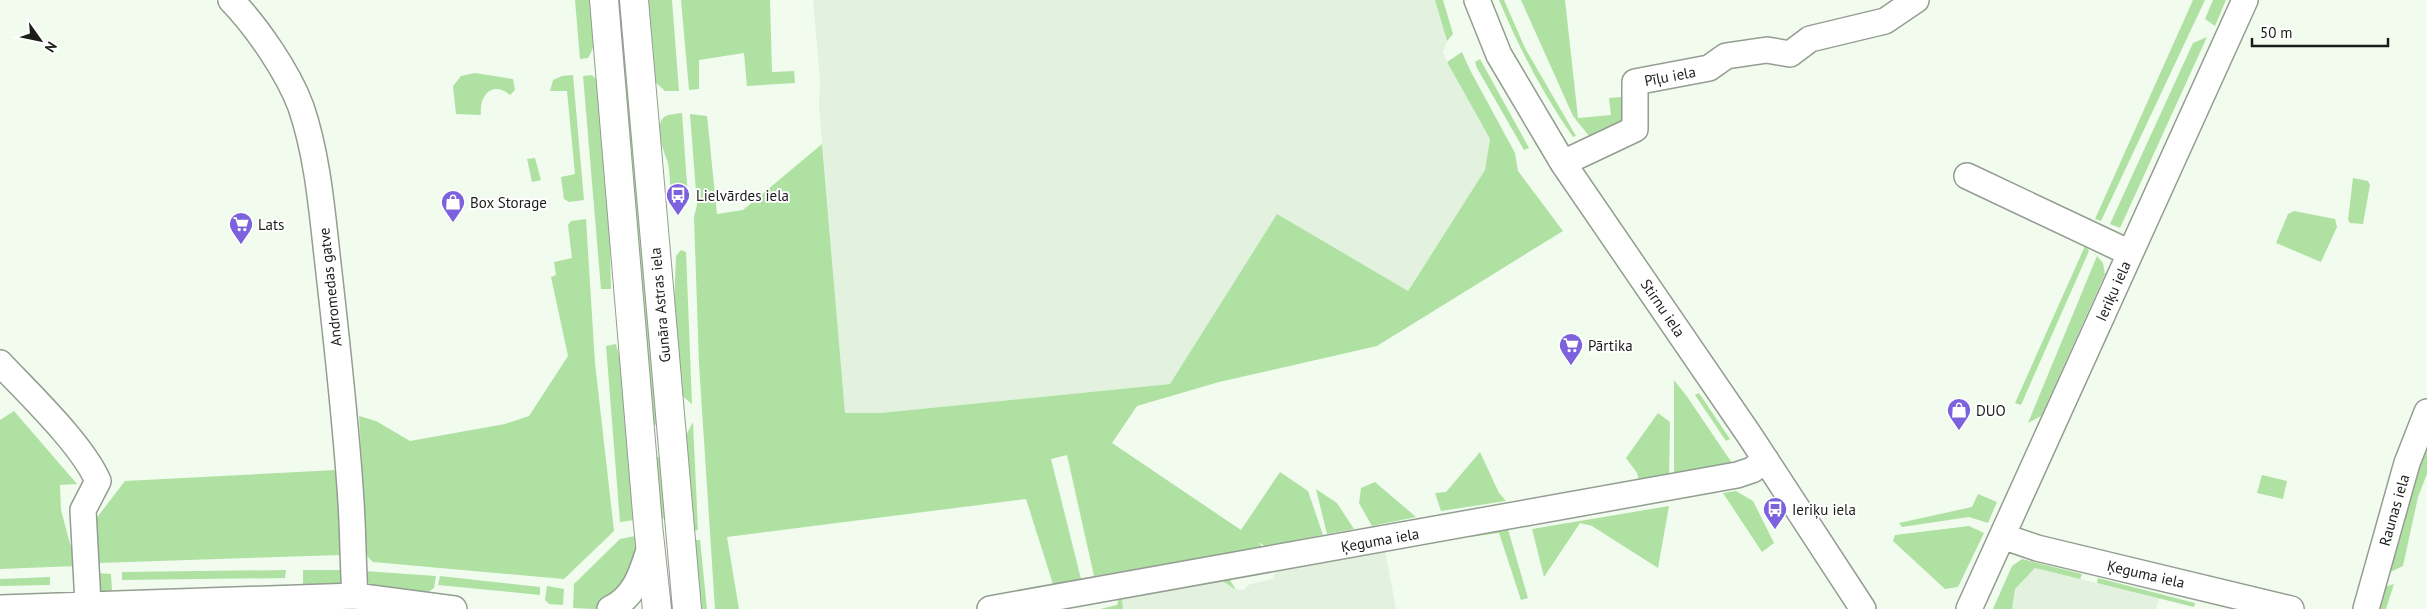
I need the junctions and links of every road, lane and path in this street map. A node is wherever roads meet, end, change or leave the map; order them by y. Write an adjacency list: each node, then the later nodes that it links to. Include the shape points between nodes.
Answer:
1 (231, 0): 17 (street, Andromedas gatve, via 252,22 301,108 314,161 346,432)
2 (604, 0): 13 (main road, Gunāra Astras iela)
3 (634, 0): 12 (main road, Gunāra Astras iela)
4 (1478, 0): 7 (street, Stirnu iela, via 1499,55)
5 (1916, 0): 7 (street, Pīļu iela, via 1885,21 1810,39 1789,35 1767,50 1726,56 1709,68 1635,82 1635,129)
6 (2245, 0): 9 (street, Ieriķu iela)
7 (1563, 163): 14 (street, Stirnu iela)
8 (1968, 176): 9 (street)
9 (2130, 253): 15 (street, Ieriķu iela)
10 (0, 364): 18 (street, via 56,424 98,481 83,510)
11 (2427, 412): 28 (street, Raunas iela, via 2407,463)
12 (672, 441): 13 (main road); 23 (main road, Gunāra Astras iela)
13 (642, 443): 16 (main road, Gunāra Astras iela)
14 (1766, 460): 24 (street, Ķeguma iela, via 1737,475); 25 (street, Stirnu iela)
15 (2002, 536): 26 (street, Ieriķu iela); 27 (street, Ķeguma iela, via 2037,548)
16 (650, 547): 21 (street, Gunāra Astras iela, via 640,577 629,596); 22 (main road, Gunāra Astras iela)
17 (355, 596): 18 (street); 20 (street)
18 (88, 604): 19 (street)
19 (0, 608)
20 (454, 609)
21 (610, 609)
22 (657, 609)
23 (687, 609)
24 (990, 609)
25 (1863, 609)
26 (1969, 609)
27 (2291, 609)
28 (2366, 609)

